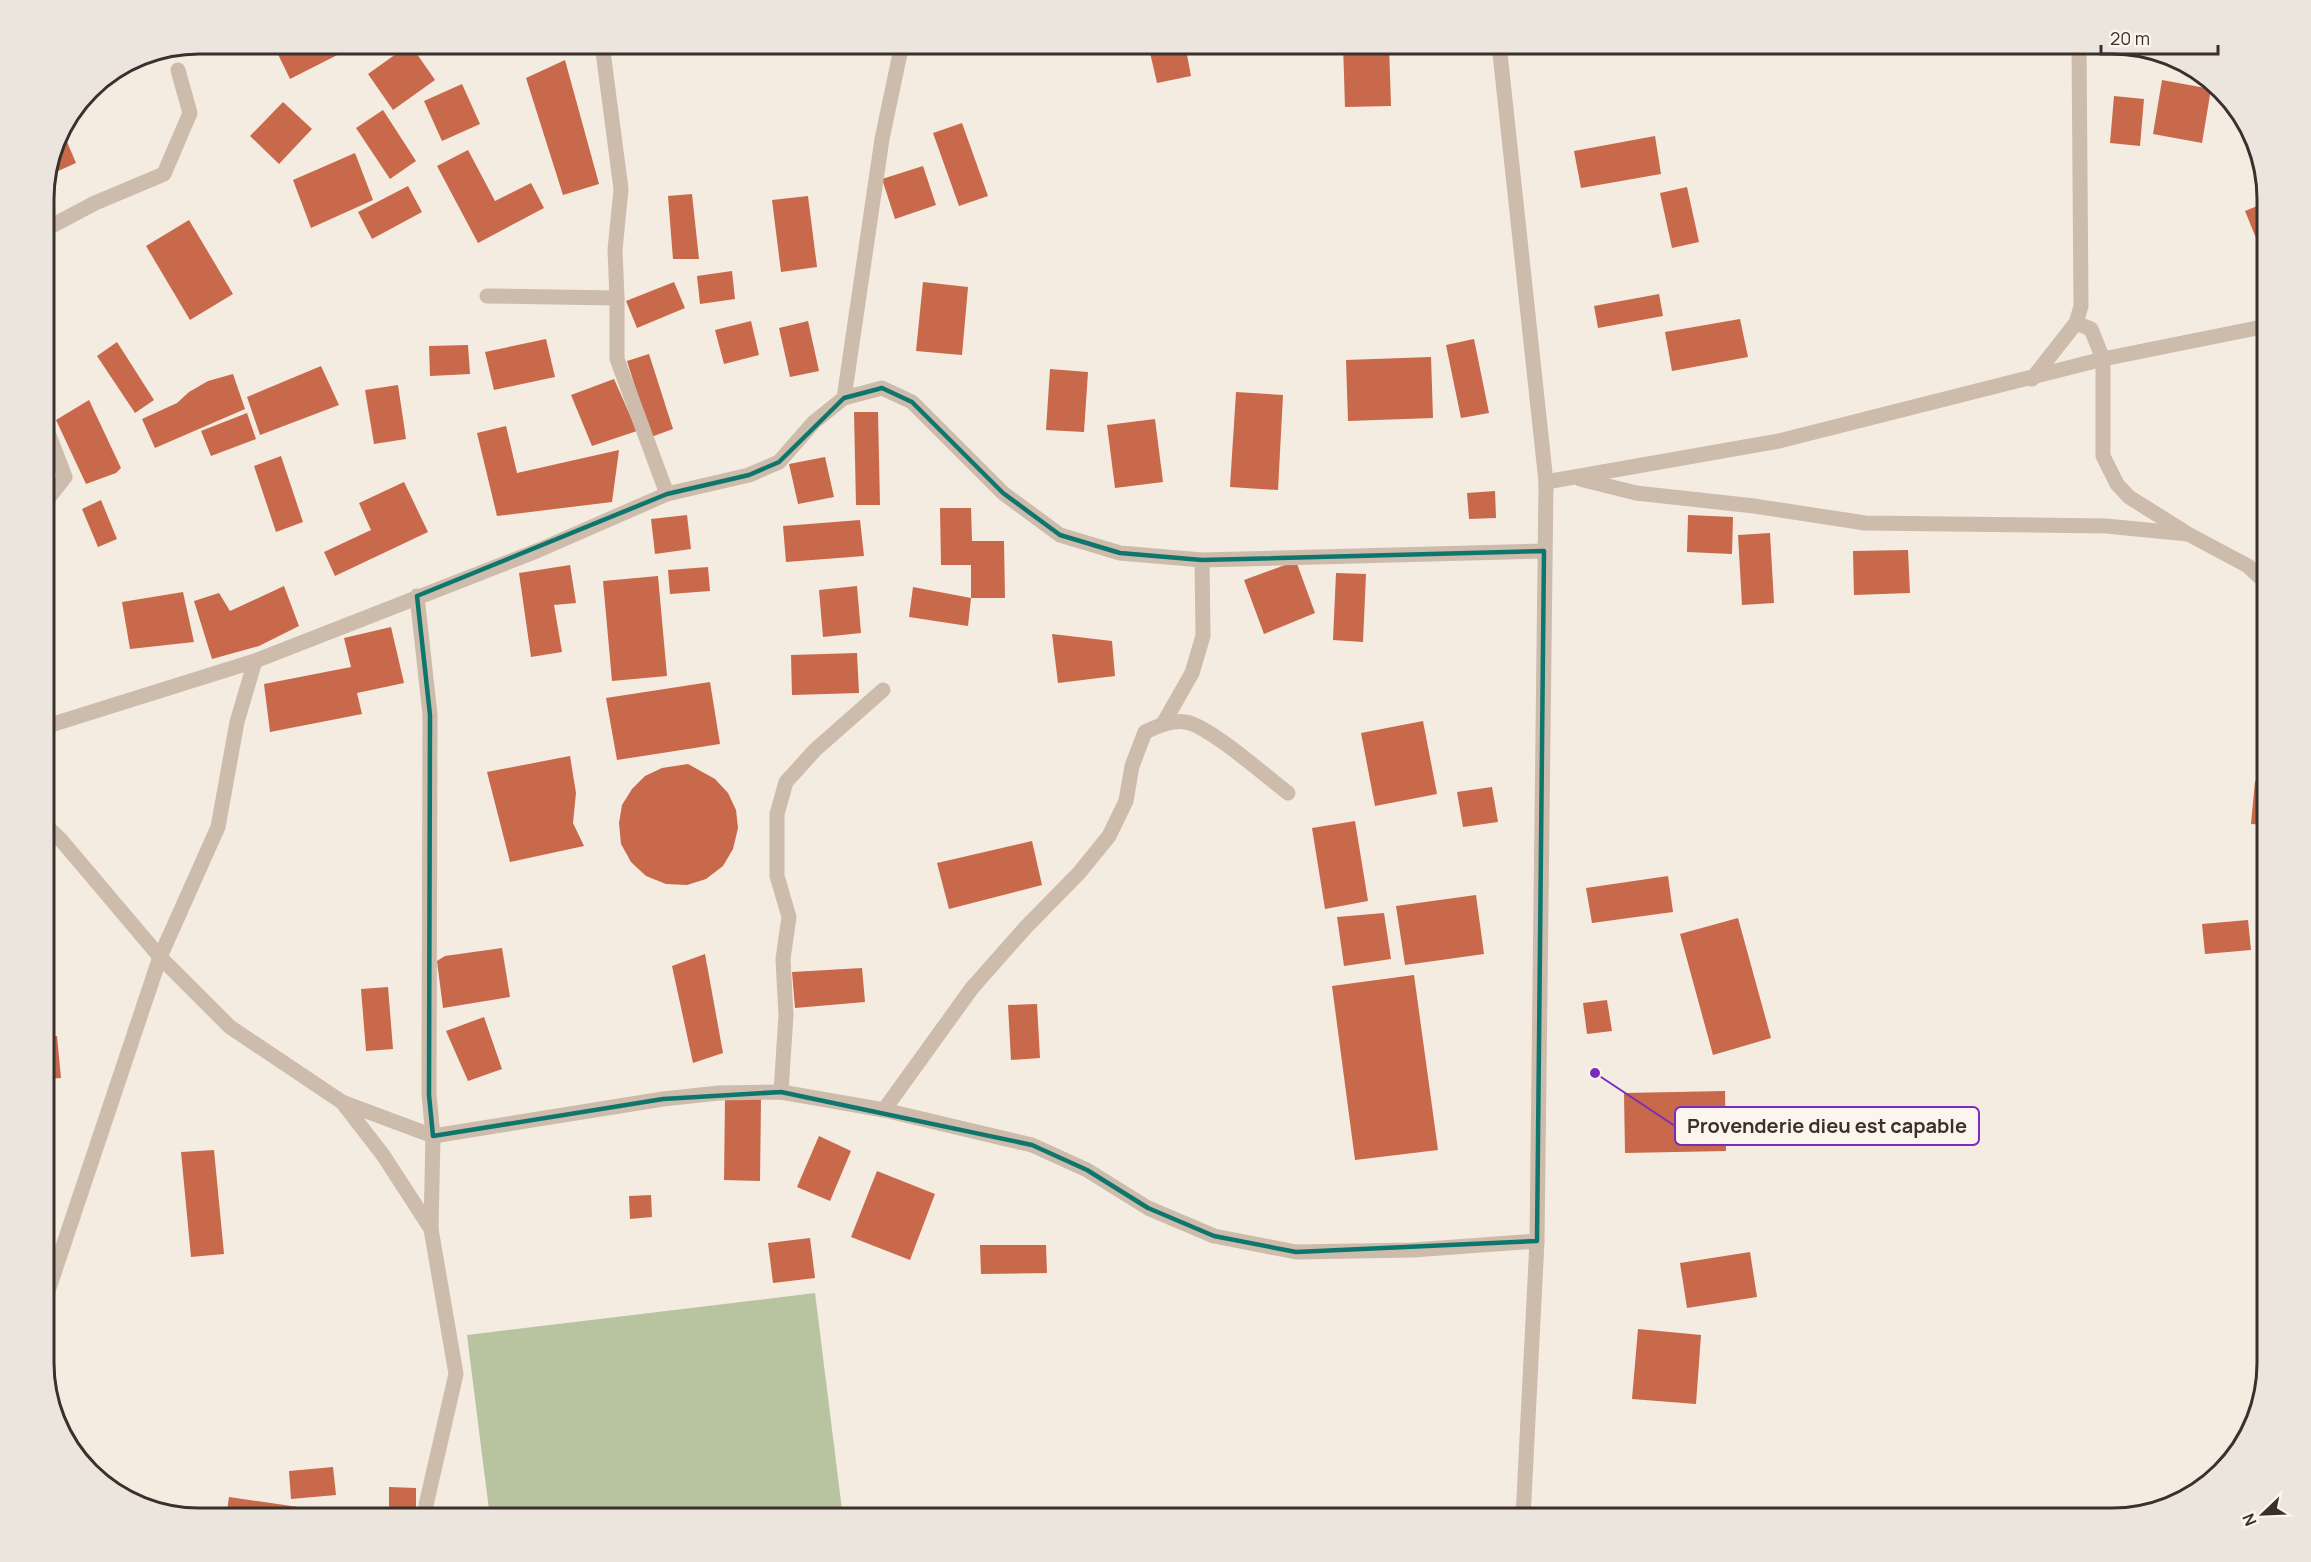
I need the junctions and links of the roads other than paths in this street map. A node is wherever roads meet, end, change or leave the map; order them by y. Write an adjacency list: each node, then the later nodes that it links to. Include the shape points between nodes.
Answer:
1 (603, 54): 8 (street, via 621,189 615,250)
2 (900, 54): 13 (street, via 882,139)
3 (1500, 54): 16 (street)
4 (2079, 54): 9 (street, via 2081,306)
5 (178, 70): 6 (street, via 190,114 165,174)
6 (54, 225)
7 (488, 296): 8 (street)
8 (618, 298): 18 (street, via 617,359)
9 (2076, 322): 11 (street, via 2091,329); 12 (street)
10 (2257, 328): 11 (street)
11 (2103, 359): 12 (street); 19 (street, via 2103,456 2117,484 2129,497)
12 (2032, 378): 15 (street, via 1779,441)
13 (844, 398): 18 (street, via 814,422 779,462 748,475); 21 (street, via 882,388 912,402 1003,493 1060,535 1120,553)
14 (54, 448): 17 (street, via 65,477)
15 (1574, 477): 16 (street); 19 (street, via 1636,494 1865,523 2106,526)
16 (1546, 482): 20 (street)
17 (54, 491)
18 (667, 494): 23 (street, via 539,550)
19 (2188, 534): 22 (street)
20 (1544, 551): 21 (street); 36 (street)
21 (1203, 560): 27 (street, via 1203,636 1192,673)
22 (2257, 574)
23 (417, 596): 24 (street); 34 (street, via 430,715 429,1095)
24 (255, 661): 26 (street); 30 (street, via 237,722 218,827)
25 (883, 690): 31 (street, via 815,750 786,782 777,814 777,876 789,917 783,959 786,1015)
26 (54, 724)
27 (1163, 724): 28 (street, via 1186,722 1207,731); 33 (street, via 1145,732 1132,766 1126,801 1109,836 972,988)
28 (1288, 793)
29 (54, 833): 30 (street)
30 (160, 957): 32 (street, via 230,1026); 37 (street)
31 (782, 1092): 33 (street); 34 (street, via 663,1099)
32 (342, 1102): 34 (street); 35 (street)
33 (885, 1110): 36 (street, via 1032,1145 1087,1170 1148,1208 1214,1236 1296,1252 1413,1250)
34 (434, 1136): 35 (street)
35 (431, 1229): 38 (street, via 456,1374)
36 (1538, 1241): 39 (street)
37 (54, 1274)
38 (426, 1508)
39 (1525, 1508)

